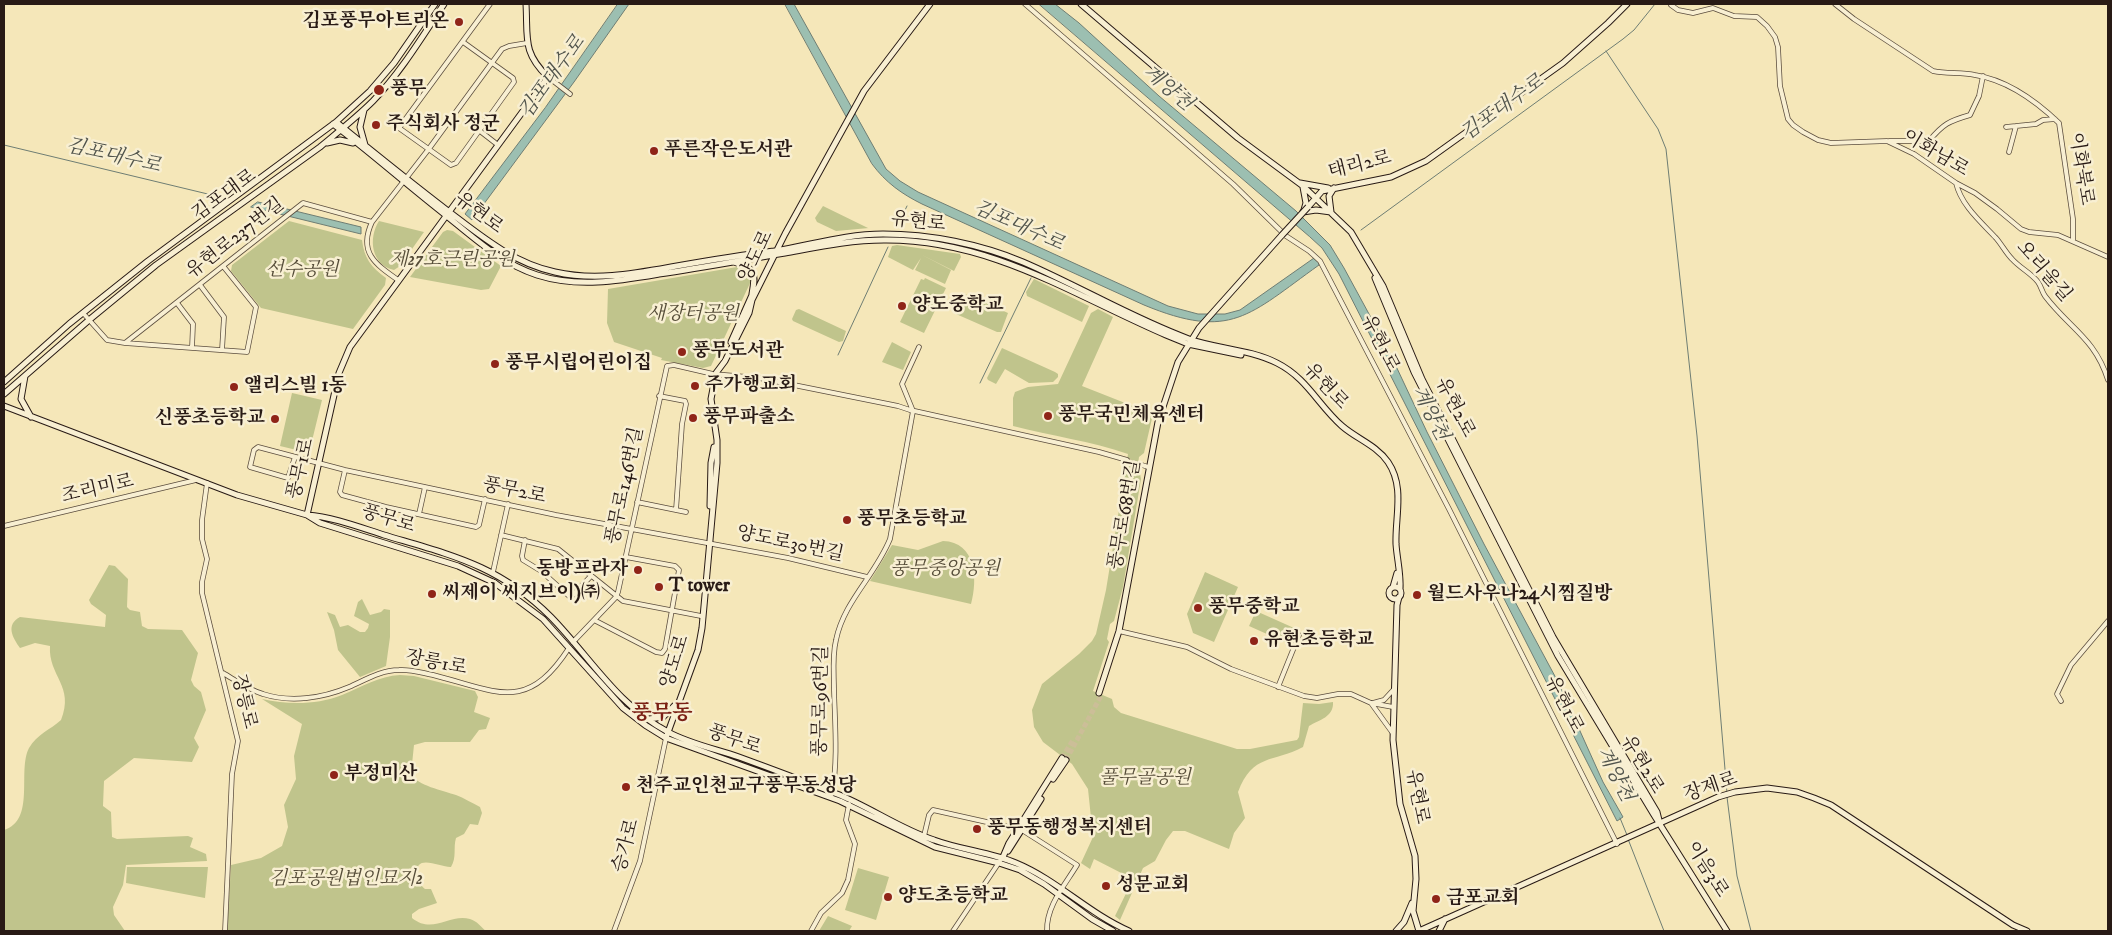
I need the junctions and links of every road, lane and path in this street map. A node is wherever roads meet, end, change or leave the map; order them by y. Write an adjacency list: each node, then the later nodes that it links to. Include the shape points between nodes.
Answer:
1 (434, 4): 19 (street, 김포대로, via 394,63 370,91)
2 (444, 4): 17 (street, 김포대로, via 406,61)
3 (490, 4): 11 (street)
4 (526, 4): 12 (street)
5 (929, 4): 40 (street, 양도로, via 854,105)
6 (1025, 4): 120 (street, 유현1로, via 1233,184 1286,236 1314,255 1449,509)
7 (1081, 4): 32 (street, 유현2로, via 1238,138)
8 (1626, 4): 33 (street, 태리2로, via 1563,63 1426,161 1391,177)
9 (1834, 4): 14 (street, 이화북로, via 1933,71)
10 (1671, 5): 24 (street, 이화남로, via 1688,12 1713,8 1734,16 1752,16 1762,20 1775,37 1778,47 1779,76 1788,119 1803,132 1825,142)
11 (463, 42): 13 (street); 28 (street, via 399,128)
12 (526, 44): 13 (street, via 505,47); 15 (street, via 533,65)
13 (492, 63): 23 (street, via 514,82); 28 (street)
14 (1983, 76): 18 (street, 이화북로, via 2031,98); 24 (street, via 1970,115 1941,126 1929,141)
15 (548, 78): 16 (street); 25 (street, 풍무1로)
16 (570, 94)
17 (365, 108): 22 (street, 김포대로); 27 (street, via 360,127)
18 (2055, 119): 20 (street); 39 (street, 이화북로, via 2069,190)
19 (334, 123): 22 (street, 유현로); 48 (street, 김포대로)
20 (2016, 126): 21 (street); 29 (street)
21 (2006, 127)
22 (342, 129): 26 (street, 김포대로); 27 (street, 유현로)
23 (480, 131): 25 (street); 28 (street, via 454,165)
24 (1887, 141): 31 (street, 이화남로, via 1914,154)
25 (497, 145): 37 (street, 풍무1로)
26 (320, 147): 27 (street, via 342,140); 49 (street, 김포대로, via 156,265)
27 (363, 147): 30 (street, 유현로)
28 (428, 150): 30 (street)
29 (2009, 152)
30 (404, 181): 37 (street, 유현로); 38 (street)
31 (1956, 183): 39 (street, 이화남로, via 1997,208 2020,229); 57 (street, 오리울길, via 1958,192 1974,215 2088,340 2104,366)
32 (1301, 185): 33 (street); 34 (street, 유현2로); 35 (street)
33 (1333, 188): 34 (street, 태리2로, via 1322,191); 36 (street, via 1329,196)
34 (1316, 198): 35 (street, 태리2로); 36 (street, 유현2로)
35 (1308, 207): 36 (street); 50 (street, 풍무로68번길, bridge)
36 (1332, 212): 117 (street, 유현2로, via 1358,242 1383,286 1422,379 1553,637 1657,812)
37 (447, 213): 40 (street, 유현로, via 515,258 541,269 570,275 608,277); 42 (street, 유현로, via 465,232 500,257 538,275 564,281 610,282); 44 (street, 풍무1로)
38 (372, 222): 43 (street, 유현로237번길, via 303,203); 44 (street, via 367,241 371,258)
39 (2073, 240): 41 (street, 이화남로)
40 (773, 253): 42 (street, 유현로); 46 (street, 양도로); 50 (street, 유현로, via 835,238 873,234 907,235 959,243 1025,263); 55 (street, 양도로, via 749,313 725,361)
41 (2108, 257)
42 (733, 262): 46 (street, via 752,270)
43 (223, 266): 45 (street, 유현로237번길); 54 (street, via 256,307 248,351)
44 (397, 280): 66 (street, 풍무1로, via 344,355 334,386)
45 (200, 285): 47 (street, 유현로237번길); 54 (street, via 223,314)
46 (752, 294): 55 (street, 양도로)
47 (176, 303): 51 (street, 유현로237번길); 53 (street, via 193,324)
48 (83, 313): 49 (street); 58 (street, 김포대로)
49 (89, 320): 51 (street, via 107,340); 56 (street, 김포대로)
50 (1190, 341): 68 (street, 풍무로68번길, via 1169,384); 89 (street, 유현로, via 1277,365 1301,383 1340,428 1382,458 1393,476 1396,492 1394,546 1397,574); 90 (street, 유현로, via 1266,358 1285,368 1311,390 1340,424 1385,458 1398,488 1396,547); 99 (street, 풍무로68번길, via 1167,400 1160,429)
51 (125, 343): 53 (street)
52 (919, 347): 62 (street, via 902,384)
53 (192, 348): 54 (street)
54 (222, 350)
55 (715, 373): 60 (street, 풍무로146번길, via 669,365); 62 (street, via 772,381); 84 (street, 양도로, via 708,399 714,451)
56 (26, 375): 59 (street, 김포대로); 63 (street, via 21,399)
57 (2108, 380)
58 (4, 382)
59 (4, 394)
60 (659, 396): 74 (street, 풍무로146번길); 76 (street, via 685,401 686,404)
61 (4, 406): 63 (street, 풍무로)
62 (913, 411): 65 (street); 88 (street, 풍무로96번길, via 890,539)
63 (32, 417): 70 (street, 풍무로)
64 (295, 457): 64 (street, 풍무2로, via 256,447 250,467 288,478); 66 (street, 풍무2로)
65 (1127, 460)
66 (318, 464): 69 (street, 풍무2로); 79 (street, 풍무1로)
67 (1139, 464): 68 (street)
68 (1148, 467): 99 (street, 풍무로68번길)
69 (345, 470): 72 (street, 풍무2로); 78 (street, via 341,494)
70 (197, 479): 71 (street, 풍무로); 80 (street, 조리미로)
71 (206, 483): 79 (street, 풍무로); 103 (street, 장릉로, via 202,532 207,559 202,588)
72 (425, 487): 73 (street, 풍무2로); 78 (street)
73 (485, 499): 75 (street, 풍무2로); 78 (street, via 478,527)
74 (637, 502): 76 (street); 81 (street, 풍무로146번길)
75 (508, 504): 81 (street, 풍무2로); 82 (street)
76 (676, 510): 77 (street)
77 (686, 512)
78 (419, 514)
79 (307, 515): 86 (street, 풍무로, via 329,518 448,553); 102 (street, 풍무로, via 320,523 474,572 531,609)
80 (4, 526)
81 (631, 530): 84 (street, 풍무2로); 85 (street, 풍무로146번길)
82 (501, 534): 83 (street); 86 (street)
83 (525, 540): 87 (street, via 558,549); 87 (street, via 523,560 569,596)
84 (708, 543): 88 (street, 양도로30번길); 96 (street, 양도로); 113 (street, 양도로, via 700,643)
85 (626, 557): 91 (street, 풍무로146번길); 95 (street, via 678,568)
86 (493, 572): 101 (street, 풍무로, via 539,606)
87 (591, 576): 91 (street)
88 (867, 577): 115 (street, 풍무로96번길, via 845,611 835,647)
89 (1393, 587): 90 (street); 93 (street, via 1388,591)
90 (1400, 589): 92 (street)
91 (616, 597): 95 (street); 97 (street, 풍무로146번길)
92 (1400, 597): 93 (street); 94 (street)
93 (1392, 598): 94 (street)
94 (1397, 608): 105 (street, 유현로)
95 (672, 611): 96 (street); 97 (street, via 666,645 660,653)
96 (701, 616): 109 (street, 양도로, via 696,649)
97 (594, 620): 101 (street, 풍무로146번길)
98 (2108, 621): 107 (street, via 2071,665 2057,694)
99 (1120, 632): 104 (street, via 1187,647); 106 (street, 풍무로68번길)
100 (1299, 635): 104 (street)
101 (572, 642): 102 (street, 장릉1로); 111 (street, 풍무로, via 618,695)
102 (569, 648): 103 (street, 장릉1로, via 546,678 533,687 512,692 402,669 385,672 330,694 288,698 258,692); 113 (street, 풍무로, via 618,704 640,722)
103 (223, 673): 126 (street, 장릉로, via 238,741 231,783)
104 (1278, 687): 108 (street, via 1310,697 1351,694)
105 (1395, 688): 108 (street, via 1384,700); 110 (street, 유현로)
106 (1100, 694)
107 (2061, 701)
108 (1371, 703): 110 (street); 112 (street)
109 (674, 706): 111 (street, via 664,717); 113 (street, 양도로)
110 (1393, 707): 112 (street, 유현로)
111 (646, 718): 113 (street, 풍무로)
112 (1392, 732): 124 (street, 유현로, via 1400,804 1416,862)
113 (667, 733): 115 (street, 풍무로); 127 (street, 승가로, via 640,861)
114 (1064, 759): 118 (street)
115 (832, 795): 116 (street, 풍무로)
116 (849, 802): 119 (street, 풍무로); 122 (street, 풍무로, via 928,845); 128 (street, via 846,820 855,844 848,880 842,893 823,911)
117 (1660, 824): 120 (street, 장제로); 136 (street, 이음3로); 137 (street, 장제로, via 1735,792 1782,789 1814,798 1832,805 2013,925)
118 (1020, 829): 119 (street, via 933,810); 121 (street); 123 (street, via 1077,865)
119 (924, 836): 121 (street, 풍무로)
120 (1619, 843): 125 (street, 장제로)
121 (1003, 857): 122 (street); 123 (street, 풍무로, via 1037,873)
122 (999, 863): 123 (street, 풍무로); 129 (street)
123 (1061, 892): 130 (street, via 1049,914); 131 (street, 풍무로, via 1092,919); 132 (street, 풍무로)
124 (1414, 898): 133 (street, via 1404,922); 134 (street, 유현로, via 1413,911)
125 (1446, 919): 134 (street, 장제로); 135 (street)
126 (225, 931)
127 (614, 931)
128 (811, 931)
129 (953, 931)
130 (1047, 931)
131 (1113, 931)
132 (1129, 931)
133 (1396, 931)
134 (1419, 931)
135 (1439, 931)
136 (1727, 931)
137 (2027, 931)

